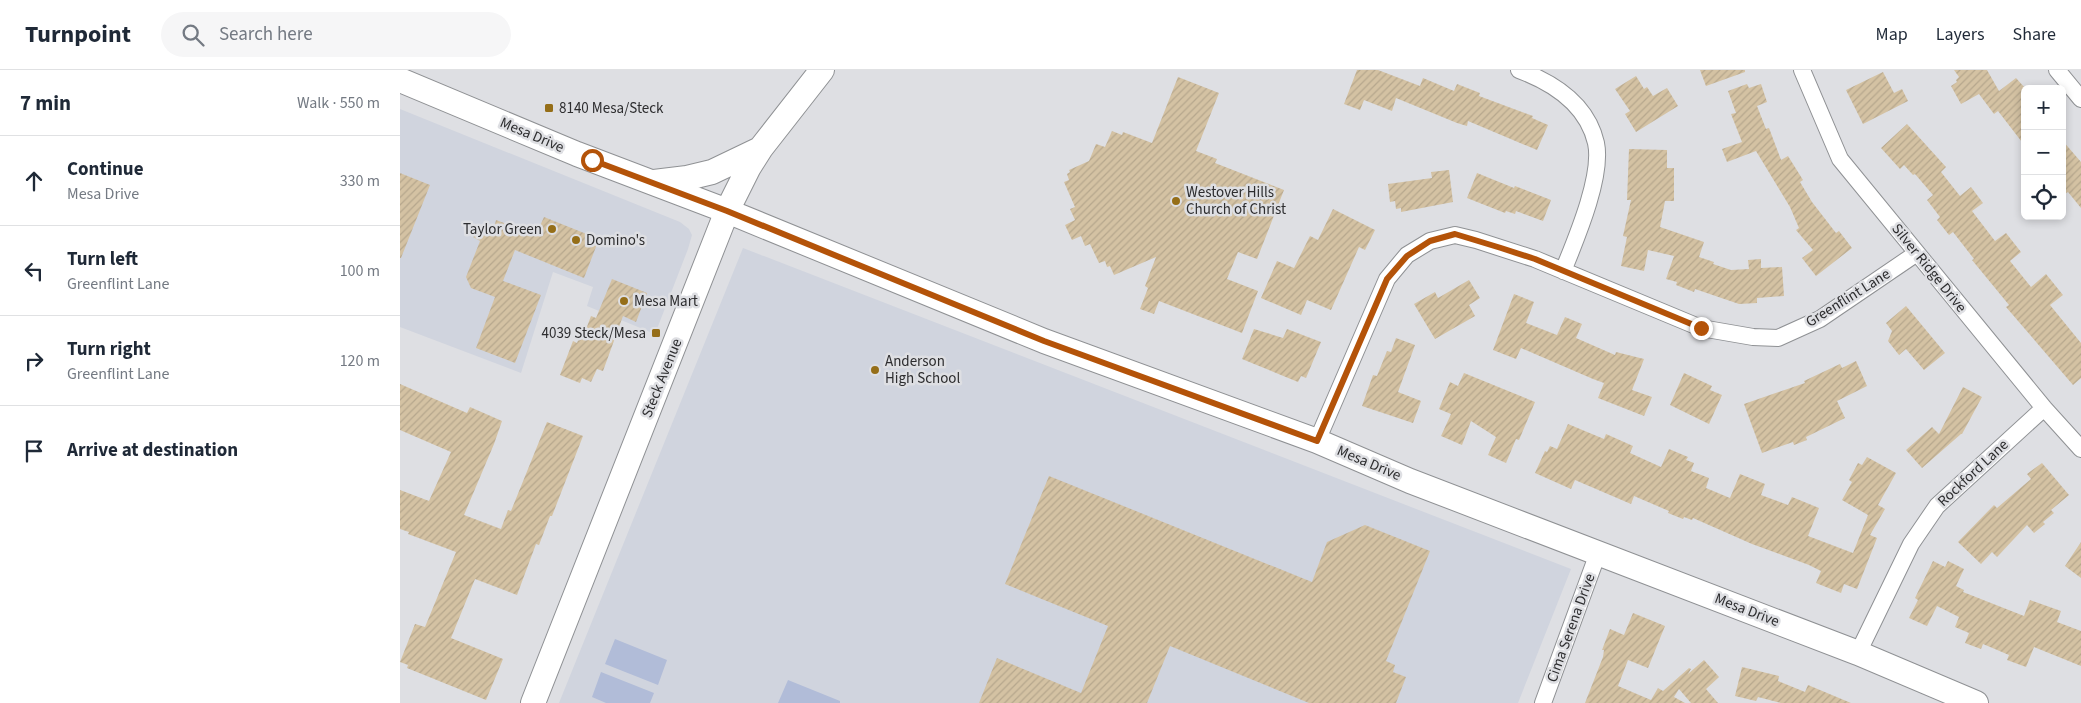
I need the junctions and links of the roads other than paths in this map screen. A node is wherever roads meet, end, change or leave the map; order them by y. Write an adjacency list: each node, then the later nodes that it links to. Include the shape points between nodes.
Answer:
1 (822, 70): 7 (street, Steck Avenue)
2 (1519, 70): 11 (street, via 1543,79 1568,96 1590,125 1596,144 1597,163 1581,228)
3 (1802, 70): 10 (street, Silver Ridge Drive, via 1840,159)
4 (2057, 70): 6 (street)
5 (400, 80): 8 (street, Mesa Drive)
6 (2081, 99)
7 (761, 148): 8 (street, via 712,172); 9 (street, Steck Avenue)
8 (651, 183): 9 (street, Mesa Drive)
9 (727, 211): 13 (street, Mesa Drive, via 1044,341); 17 (street, Steck Avenue)
10 (1917, 253): 11 (street, Greenflint Lane, via 1820,319 1778,338 1701,328); 12 (street, Silver Ridge Drive)
11 (1563, 271): 13 (street, Greenflint Lane, via 1455,234 1430,241 1407,256 1387,279)
12 (2044, 408): 14 (street, Silver Ridge Drive); 16 (street, Rockford Lane, via 1937,506 1911,544)
13 (1317, 441): 15 (street, Mesa Drive, via 1410,481)
14 (2081, 449)
15 (1598, 553): 16 (street, Mesa Drive); 18 (street, Cima Serena Drive)
16 (1858, 653): 19 (street, Mesa Drive)
17 (534, 703)
18 (1543, 703)
19 (1976, 703)

